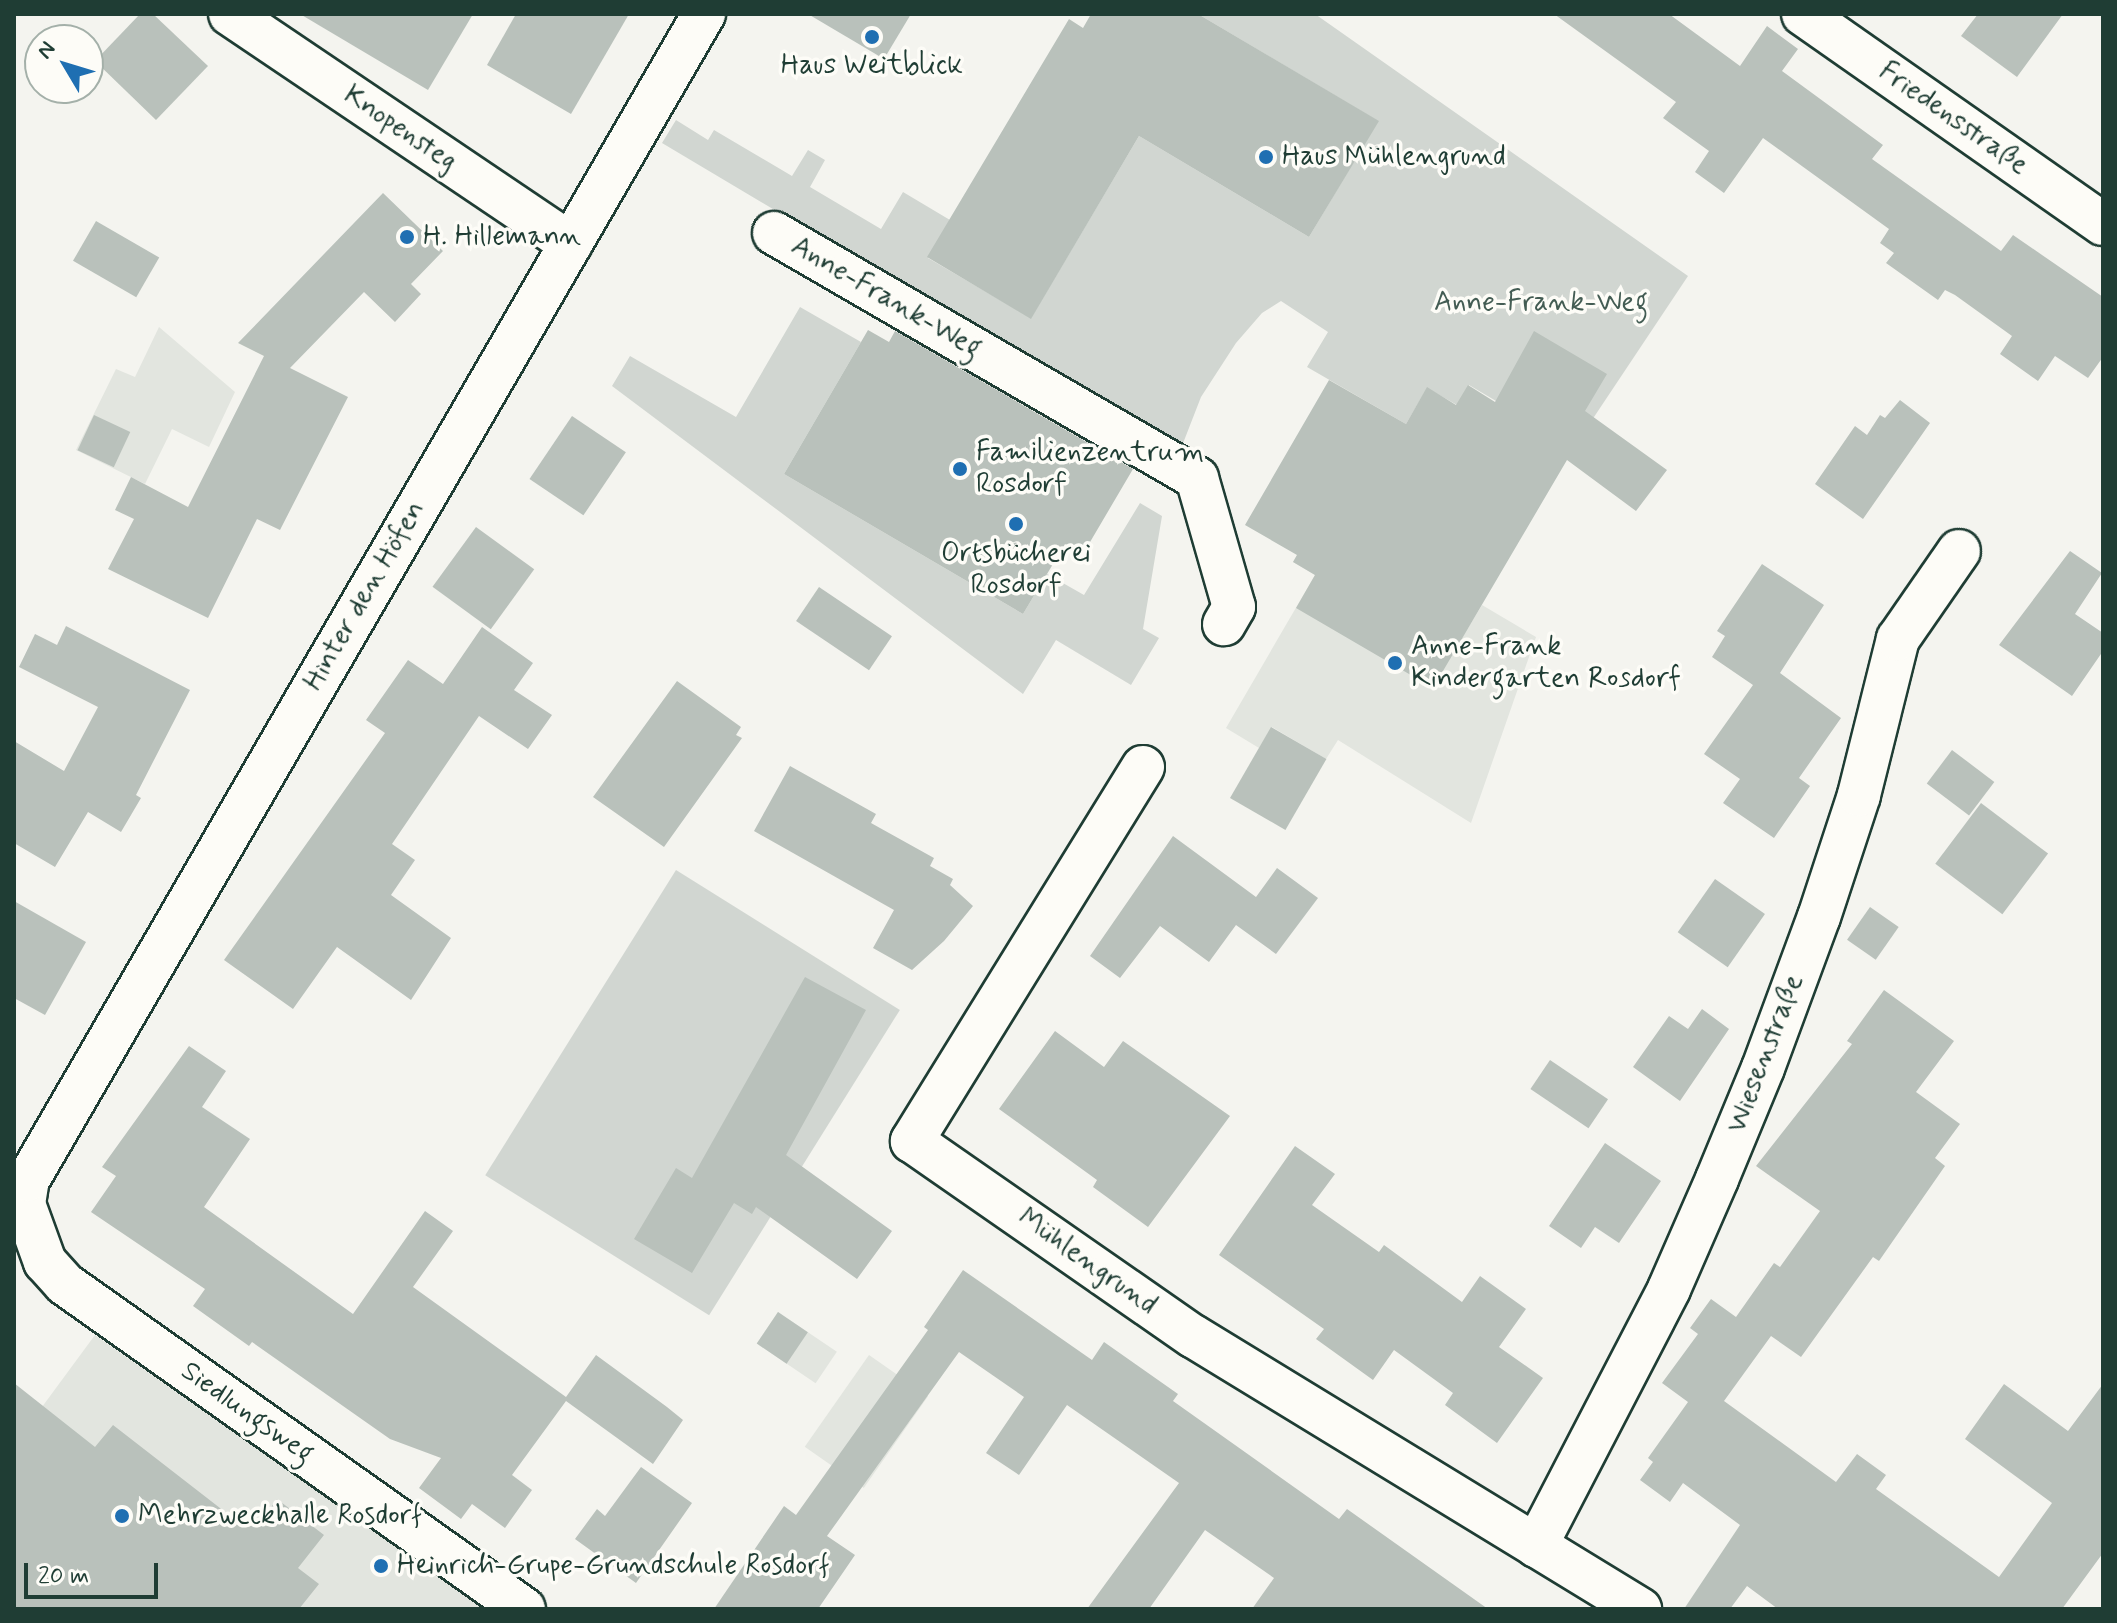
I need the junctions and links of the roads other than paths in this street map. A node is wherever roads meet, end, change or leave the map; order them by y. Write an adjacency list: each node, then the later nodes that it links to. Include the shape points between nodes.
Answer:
1 (230, 14): 6 (street, Knopensteg)
2 (704, 14): 6 (street, Hinter den Höfen)
3 (1803, 14): 4 (street, Friedensstraße)
4 (2103, 224)
5 (774, 233): 8 (street, Anne-Frank-Weg, via 1197,478 1234,607)
6 (571, 244): 10 (street, Hinter den Höfen)
7 (1959, 551): 11 (street, Wiesenstraße, via 1898,639 1859,795 1819,917 1717,1179 1669,1289)
8 (1224, 624)
9 (1143, 767): 11 (street, Mühlengrund, via 912,1141 1193,1336)
10 (28, 1180): 12 (street, Siedlungsweg, via 24,1204 31,1230 45,1262 65,1284)
11 (1536, 1546): 13 (street, Mühlengrund)
12 (524, 1609)
13 (1640, 1609)

